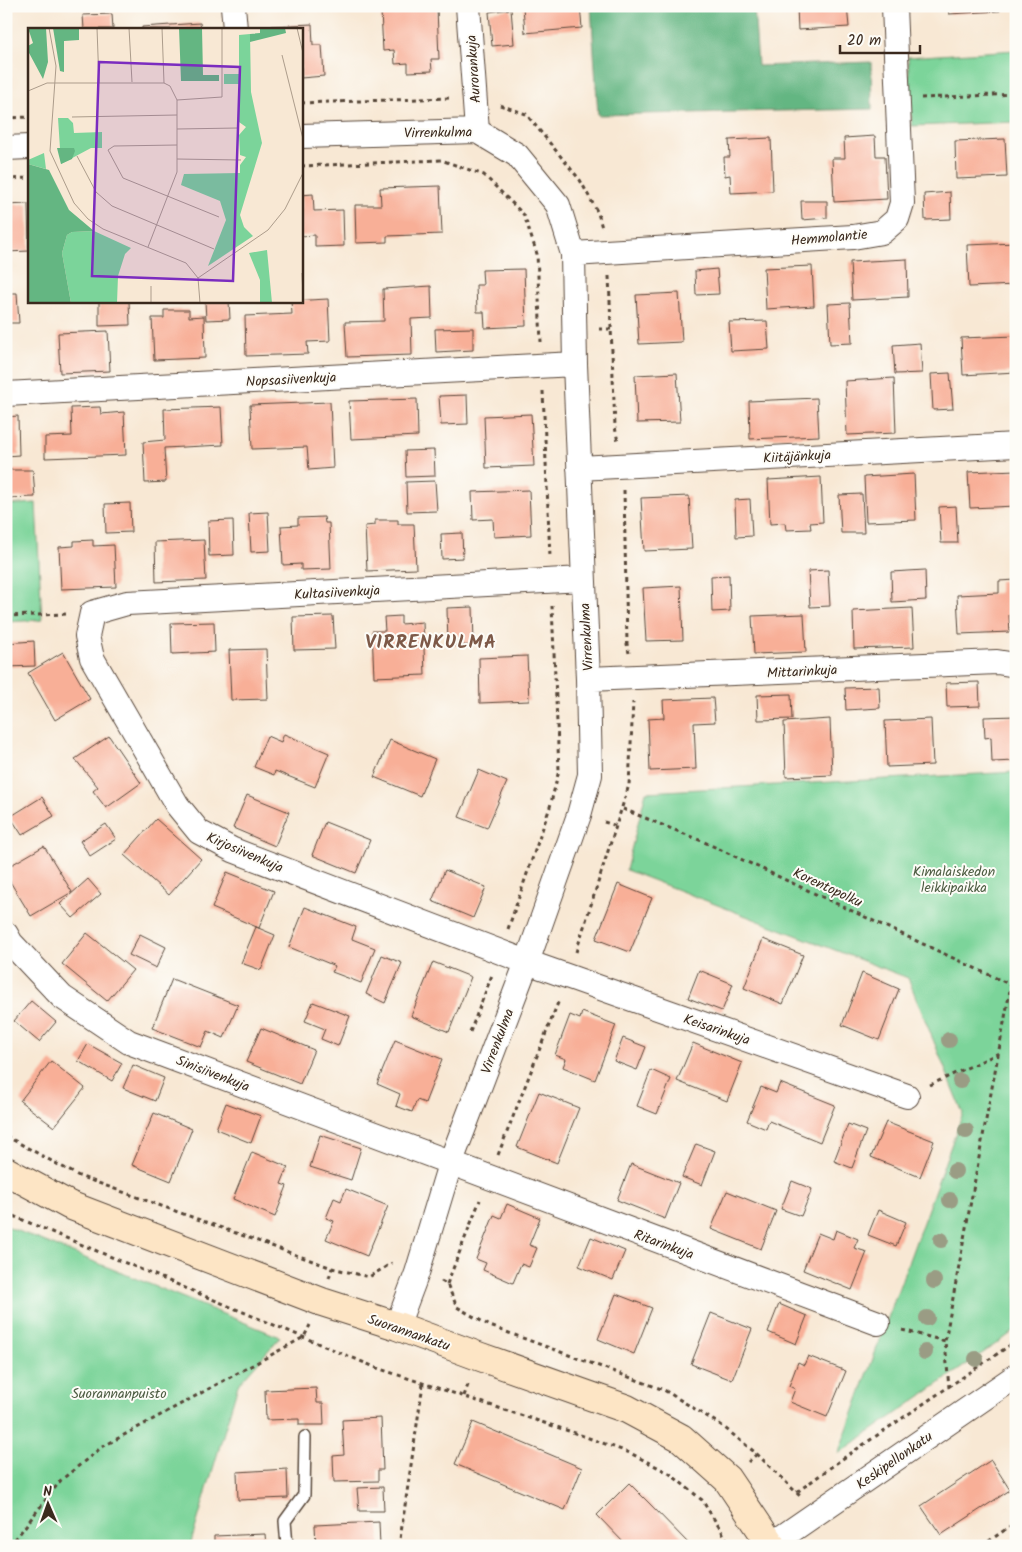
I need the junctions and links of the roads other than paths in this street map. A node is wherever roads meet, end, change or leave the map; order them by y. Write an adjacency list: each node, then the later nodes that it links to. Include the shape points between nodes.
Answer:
1 (233, 6): 4 (street)
2 (468, 6): 5 (street, Aurorankuja)
3 (894, 6): 9 (street, Hemmolantie, via 902,203 897,219 882,232 852,238)
4 (235, 28)
5 (477, 131): 6 (street, Virrenkulma); 9 (street, Virrenkulma, via 517,155 558,205)
6 (302, 136)
7 (28, 147): 8 (street)
8 (6, 148)
9 (573, 254): 10 (street, Virrenkulma)
10 (575, 364): 11 (street, Nopsasiivenkuja); 13 (street, Virrenkulma)
11 (6, 394)
12 (1016, 445): 13 (street, Kiitäjänkuja)
13 (579, 468): 14 (street, Virrenkulma)
14 (583, 578): 15 (street, Kultasiivenkuja, via 127,603); 17 (street, Virrenkulma)
15 (92, 613): 19 (street, Kirjosiivenkuja, via 87,636 92,658 177,806 200,832 233,850)
16 (1016, 665): 17 (street, Mittarinkuja, via 997,662)
17 (588, 679): 19 (street, Virrenkulma, via 590,775)
18 (6, 934): 21 (street, Sinisiivenkuja, via 62,997 129,1042)
19 (527, 962): 20 (street, Keisarinkuja); 21 (street, Virrenkulma)
20 (906, 1096)
21 (450, 1164): 23 (street, Ritarinkuja); 24 (street, Virrenkulma, via 417,1273)
22 (6, 1171): 24 (street, Suorannankatu, via 70,1206 322,1302)
23 (878, 1323)
24 (397, 1326): 27 (street, Suorannankatu, via 627,1409 681,1438 727,1480)
25 (1016, 1376): 27 (street, Keskipellonkatu)
26 (305, 1437): 28 (lane, via 304,1495 285,1521)
27 (772, 1545)
28 (287, 1546)

